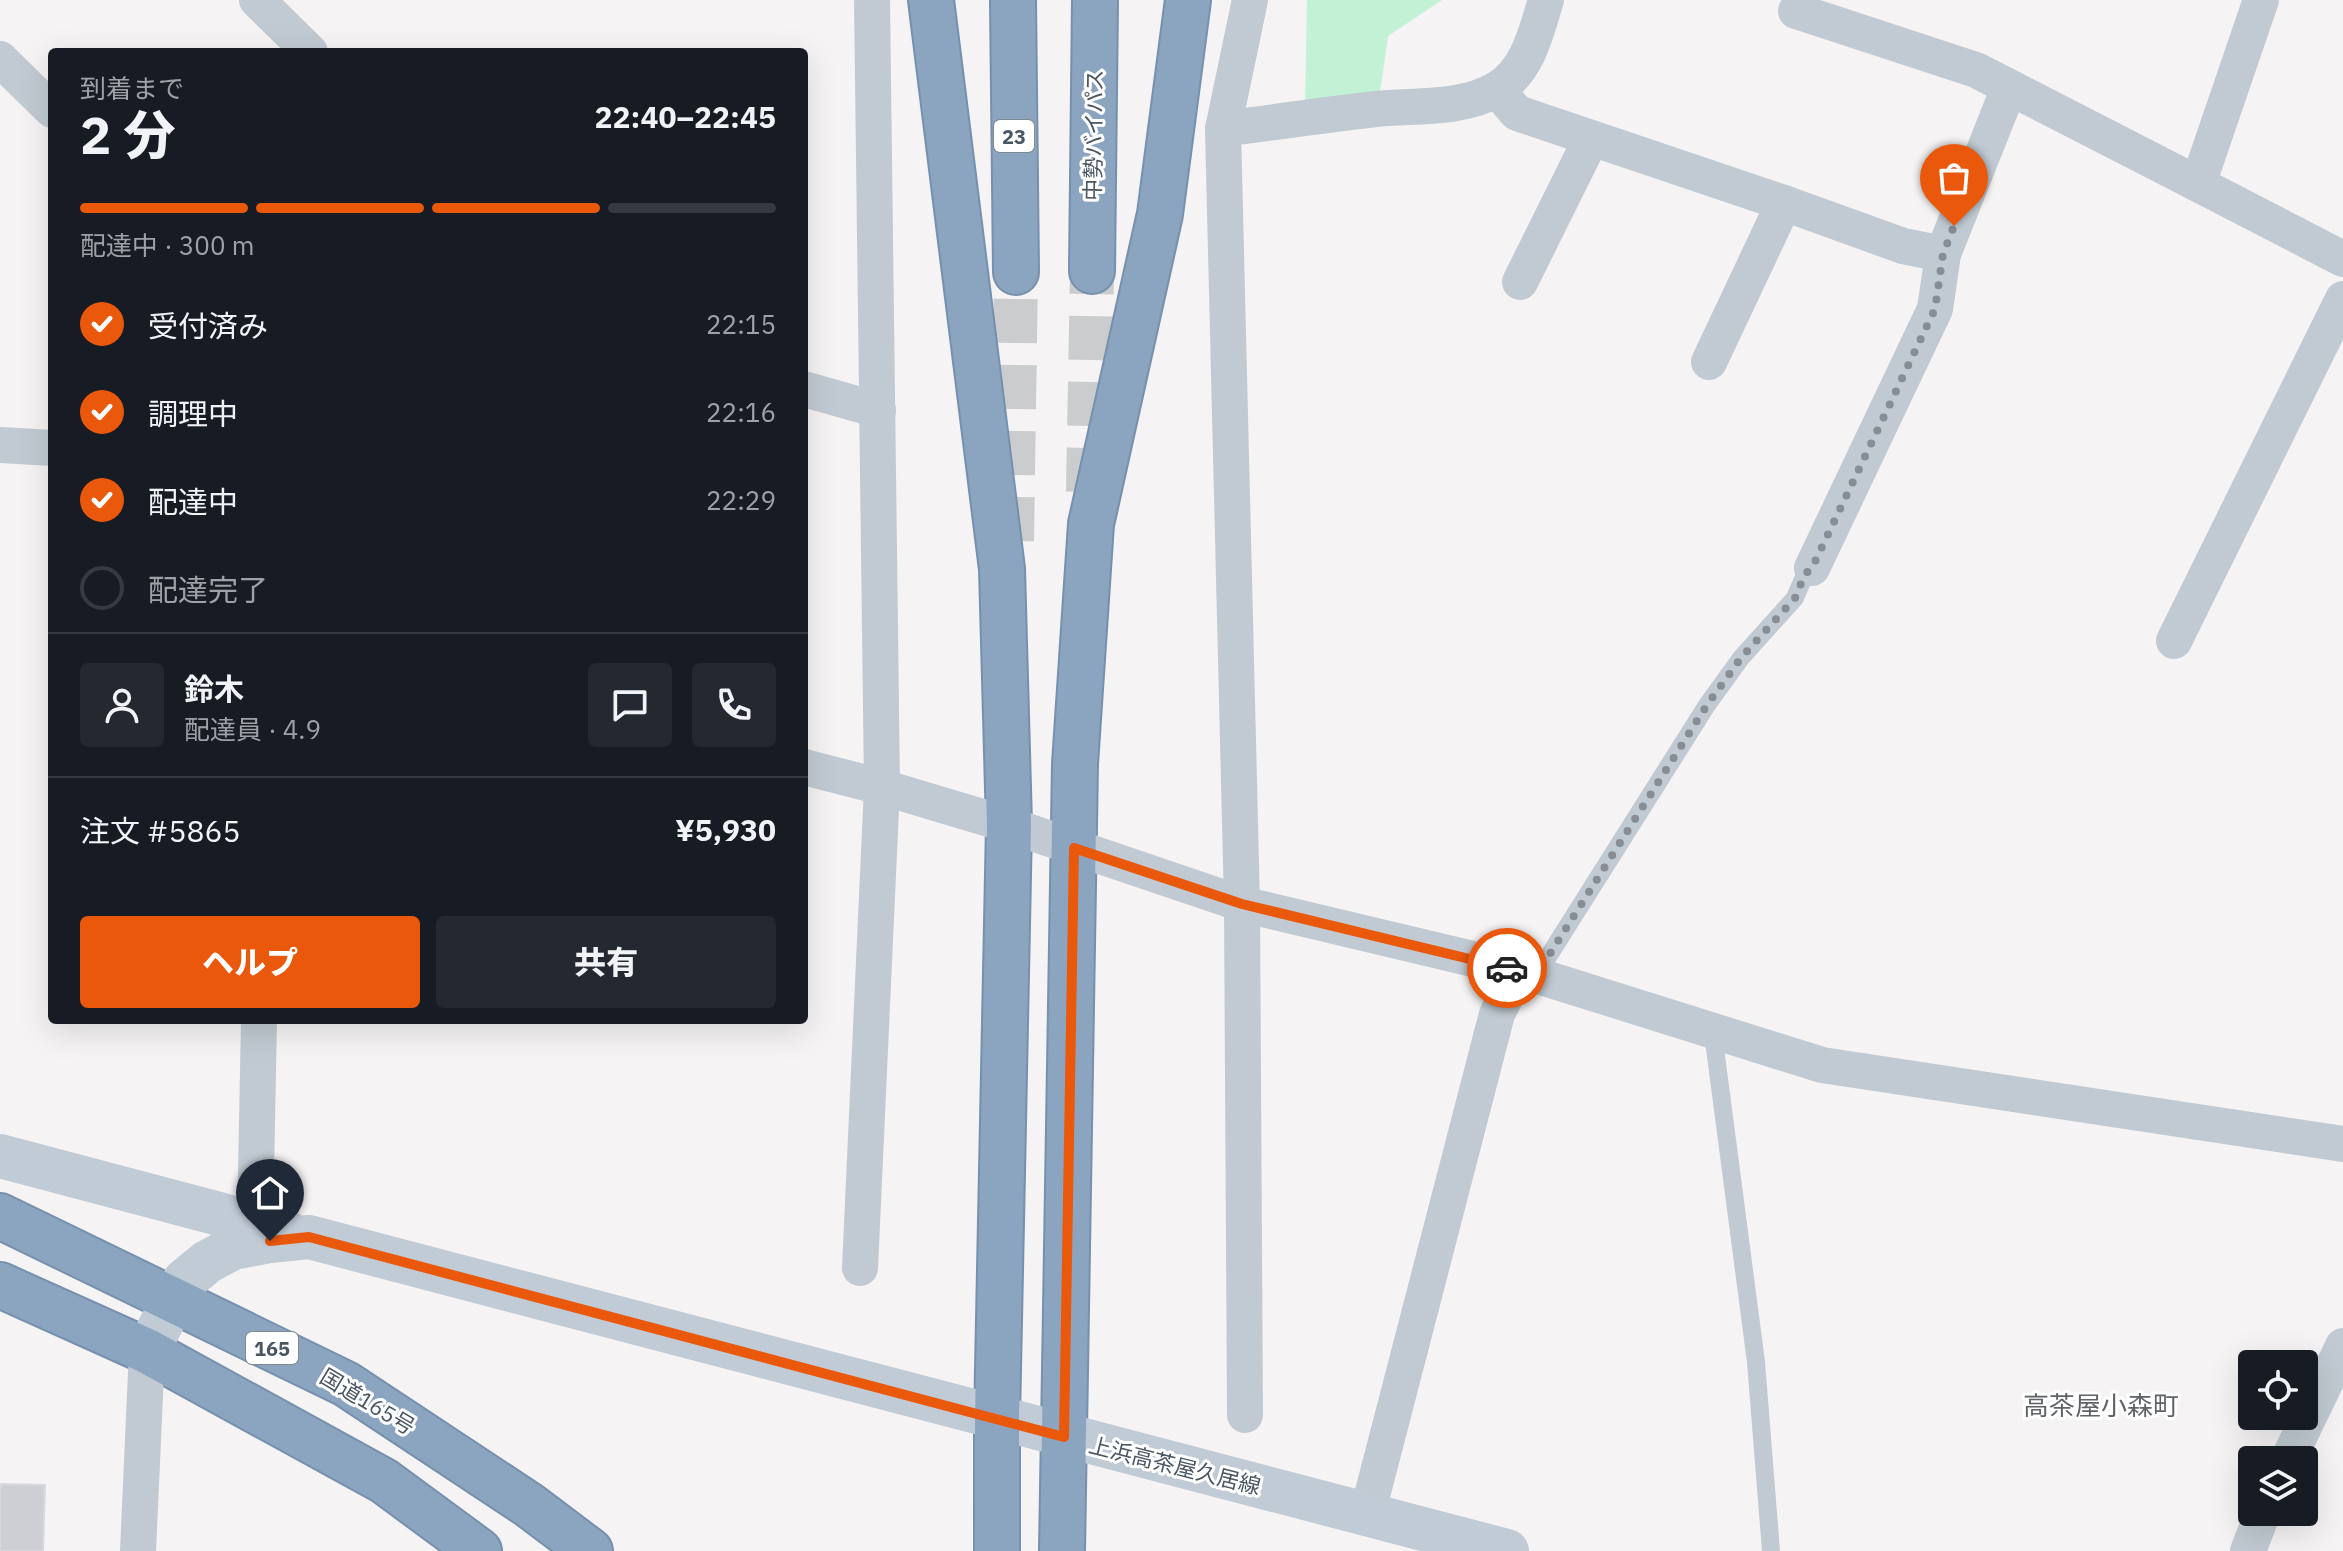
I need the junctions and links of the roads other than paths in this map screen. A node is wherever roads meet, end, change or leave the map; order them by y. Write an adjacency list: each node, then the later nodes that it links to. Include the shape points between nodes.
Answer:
1 (257, 0): 11 (street)
2 (872, 0): 28 (street)
3 (931, 0): 35 (highway, via 1002,569)
4 (1013, 0): 23 (highway, 23)
5 (1095, 0): 22 (highway, 中勢バイパス)
6 (1188, 0): 36 (highway, via 1160,214 1091,524)
7 (1250, 0): 16 (street)
8 (1546, 0): 14 (street, via 1519,69)
9 (2261, 0): 18 (street)
10 (1796, 11): 13 (street, via 1976,70)
11 (306, 48)
12 (0, 59): 15 (street)
13 (2009, 88): 18 (street); 20 (street)
14 (1497, 90): 16 (street, via 1463,102); 17 (street, via 1517,113)
15 (48, 106)
16 (1223, 129): 37 (street)
17 (1591, 139): 19 (street); 24 (street)
18 (2198, 184): 21 (street)
19 (1784, 203): 20 (street, via 1903,246); 26 (street)
20 (1943, 254): 31 (street, via 1935,309)
21 (2343, 259)
22 (1092, 271)
23 (1016, 272)
24 (1520, 282)
25 (2343, 299): 32 (street)
26 (1709, 362)
27 (808, 390): 28 (street)
28 (878, 410): 34 (street)
29 (0, 445): 30 (street)
30 (48, 448)
31 (1812, 568): 38 (lane, via 1795,598 1707,705)
32 (2174, 641)
33 (808, 768): 34 (street)
34 (882, 787): 35 (street); 46 (street)
35 (1009, 825): 36 (street); 52 (highway)
36 (1074, 848): 37 (street); 53 (highway)
37 (1242, 904): 38 (street); 51 (street)
38 (1527, 973): 40 (street); 55 (street, via 1497,1014)
39 (259, 1024): 44 (street)
40 (1713, 1033): 41 (street, via 1822,1065); 63 (lane, via 1756,1362)
41 (2343, 1144)
42 (0, 1156): 44 (main road)
43 (0, 1216): 48 (highway, 国道165号 / 165)
44 (255, 1224): 45 (main road)
45 (309, 1237): 48 (main road, 上浜高茶屋久居線, via 233,1248 184,1281); 52 (main road, 上浜高茶屋久居線)
46 (860, 1268)
47 (0, 1285): 50 (highway)
48 (175, 1300): 50 (main road, 上浜高茶屋久居線); 60 (highway, 国道165号 / 165, via 346,1384)
49 (2343, 1346): 54 (street)
50 (147, 1351): 58 (street); 59 (highway, via 384,1481)
51 (1245, 1415)
52 (997, 1419): 53 (main road, 上浜高茶屋久居線); 61 (highway)
53 (1064, 1437): 55 (main road, 上浜高茶屋久居線); 62 (highway)
54 (2295, 1446)
55 (1367, 1515): 57 (main road, 上浜高茶屋久居線)
56 (2258, 1526): 64 (street)
57 (1482, 1548)
58 (138, 1551)
59 (479, 1551)
60 (590, 1551)
61 (997, 1551)
62 (1062, 1551)
63 (1771, 1551)
64 (2248, 1551)

